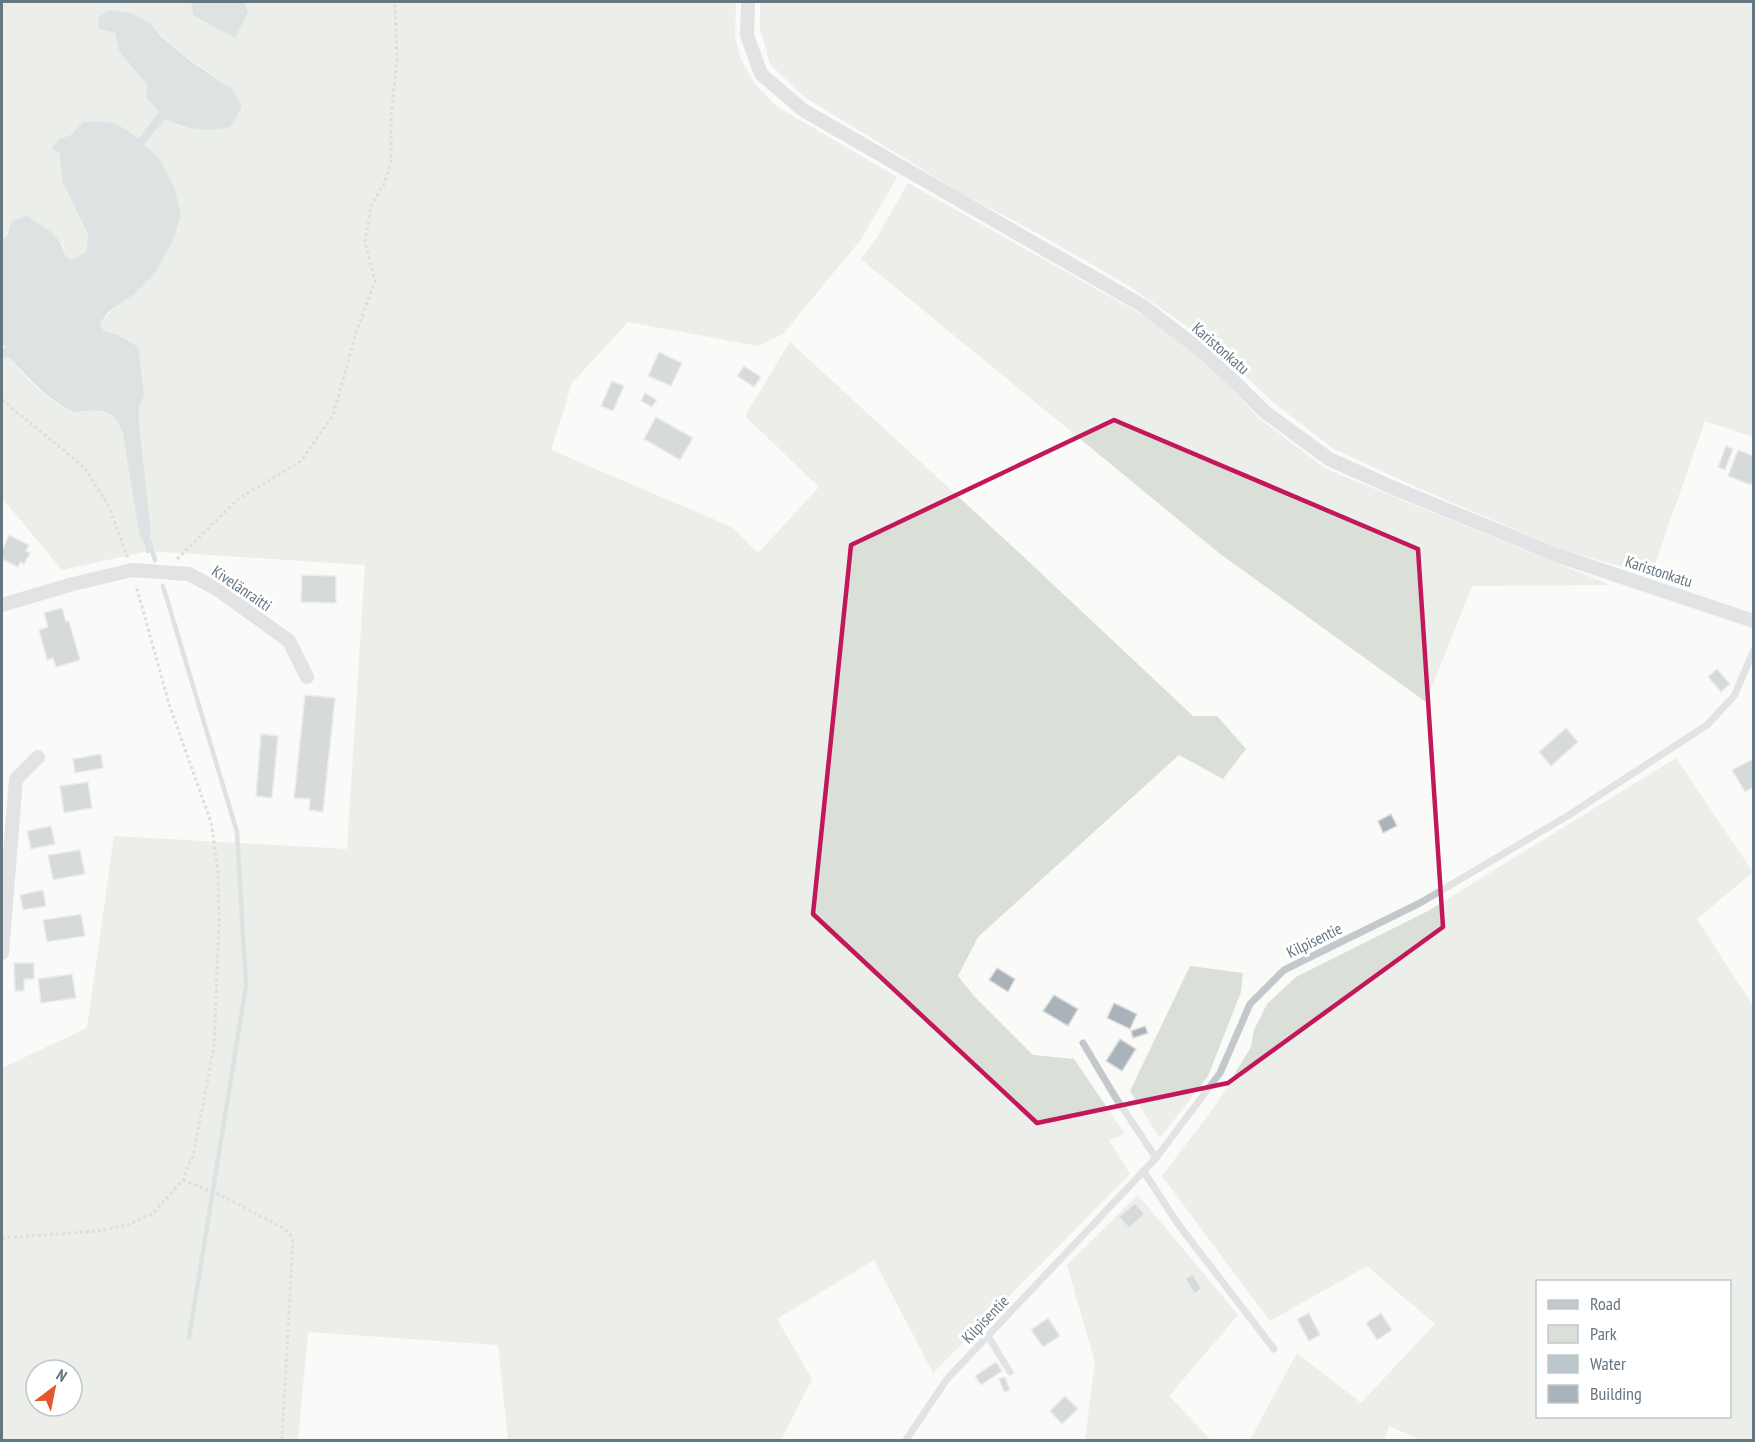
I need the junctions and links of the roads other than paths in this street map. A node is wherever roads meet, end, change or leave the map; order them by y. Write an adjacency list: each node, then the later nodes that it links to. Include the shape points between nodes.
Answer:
1 (748, 2): 3 (street, Karistonkatu, via 747,35 760,74 803,110 1143,306 1208,355 1265,412 1329,459 1559,556)
2 (2, 605): 5 (street, Kivelänraitti, via 132,570 189,574 289,641)
3 (1754, 621)
4 (1754, 650): 9 (lane, Kilpisentie, via 1734,696 1707,725 1569,815 1420,903 1284,970 1250,1004 1220,1073)
5 (307, 677)
6 (38, 757): 7 (street, via 16,779)
7 (2, 953)
8 (1083, 1043): 9 (lane)
9 (1156, 1158): 10 (lane, Kilpisentie)
10 (1144, 1172): 11 (lane, Kilpisentie); 12 (lane, via 1178,1224)
11 (988, 1336): 13 (lane); 14 (lane, Kilpisentie, via 947,1379)
12 (1274, 1349)
13 (1010, 1372)
14 (906, 1440)

